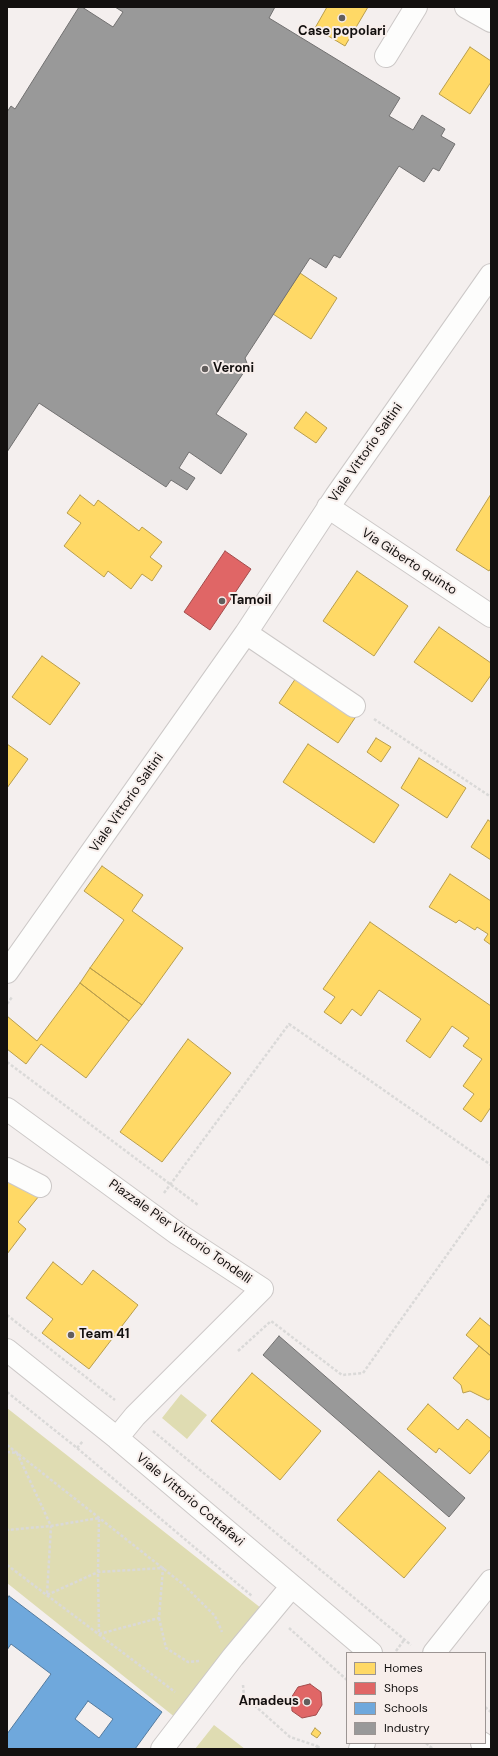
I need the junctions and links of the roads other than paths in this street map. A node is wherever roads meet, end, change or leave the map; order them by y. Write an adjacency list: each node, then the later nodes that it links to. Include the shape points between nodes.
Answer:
1 (416, 7): 4 (street)
2 (466, 7): 3 (street)
3 (491, 21)
4 (386, 56)
5 (491, 275): 6 (street, Viale Vittorio Saltini)
6 (328, 507): 7 (street, Via Giberto quinto); 8 (street, Viale Vittorio Saltini)
7 (491, 616)
8 (246, 633): 9 (street); 10 (street, Viale Vittorio Saltini)
9 (354, 706)
10 (7, 972)
11 (7, 1109): 15 (street, Piazzale Pier Vittorio Tondelli, via 149,1212 262,1289 135,1416)
12 (7, 1169): 13 (street)
13 (40, 1186)
14 (7, 1350): 15 (street, Viale Vittorio Cottafavi)
15 (117, 1438): 17 (street, Viale Vittorio Cottafavi)
16 (491, 1581): 19 (street)
17 (292, 1586): 18 (street, Viale Vittorio Cottafavi); 20 (street)
18 (370, 1652)
19 (435, 1652)
20 (162, 1749)

